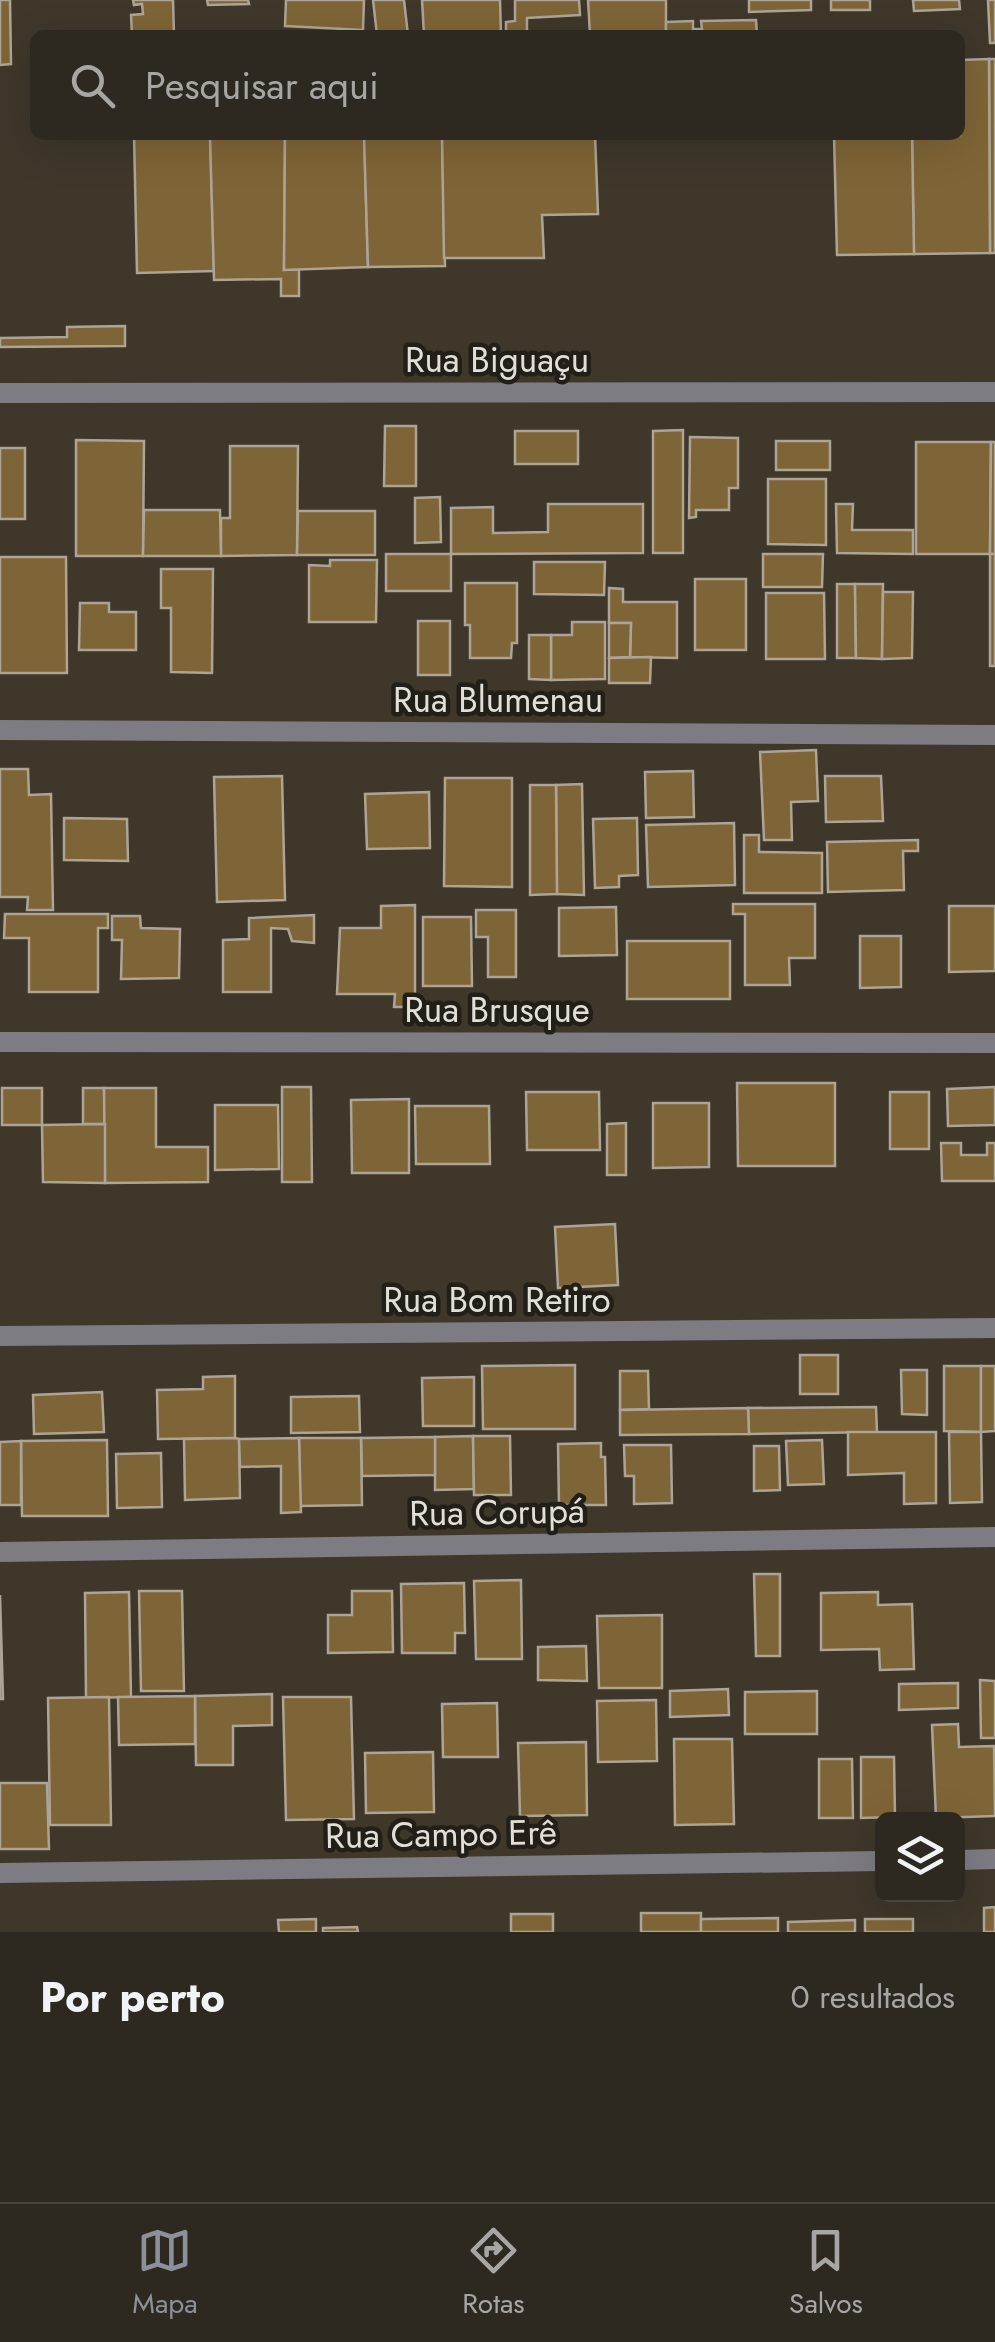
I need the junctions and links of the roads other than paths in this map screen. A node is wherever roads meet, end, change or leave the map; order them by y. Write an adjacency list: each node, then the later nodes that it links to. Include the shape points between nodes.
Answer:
1 (995, 392): 2 (street, Rua Biguaçu)
2 (0, 394)
3 (0, 730): 4 (street, Rua Blumenau)
4 (995, 735)
5 (0, 1042): 6 (street, Rua Brusque)
6 (995, 1042)
7 (995, 1328): 8 (street, Rua Bom Retiro)
8 (0, 1336)
9 (995, 1537): 10 (street, Rua Corupá)
10 (0, 1552)
11 (995, 1859): 12 (street)
12 (965, 1860)
13 (875, 1861): 14 (street, Rua Campo Erê)
14 (0, 1873)

